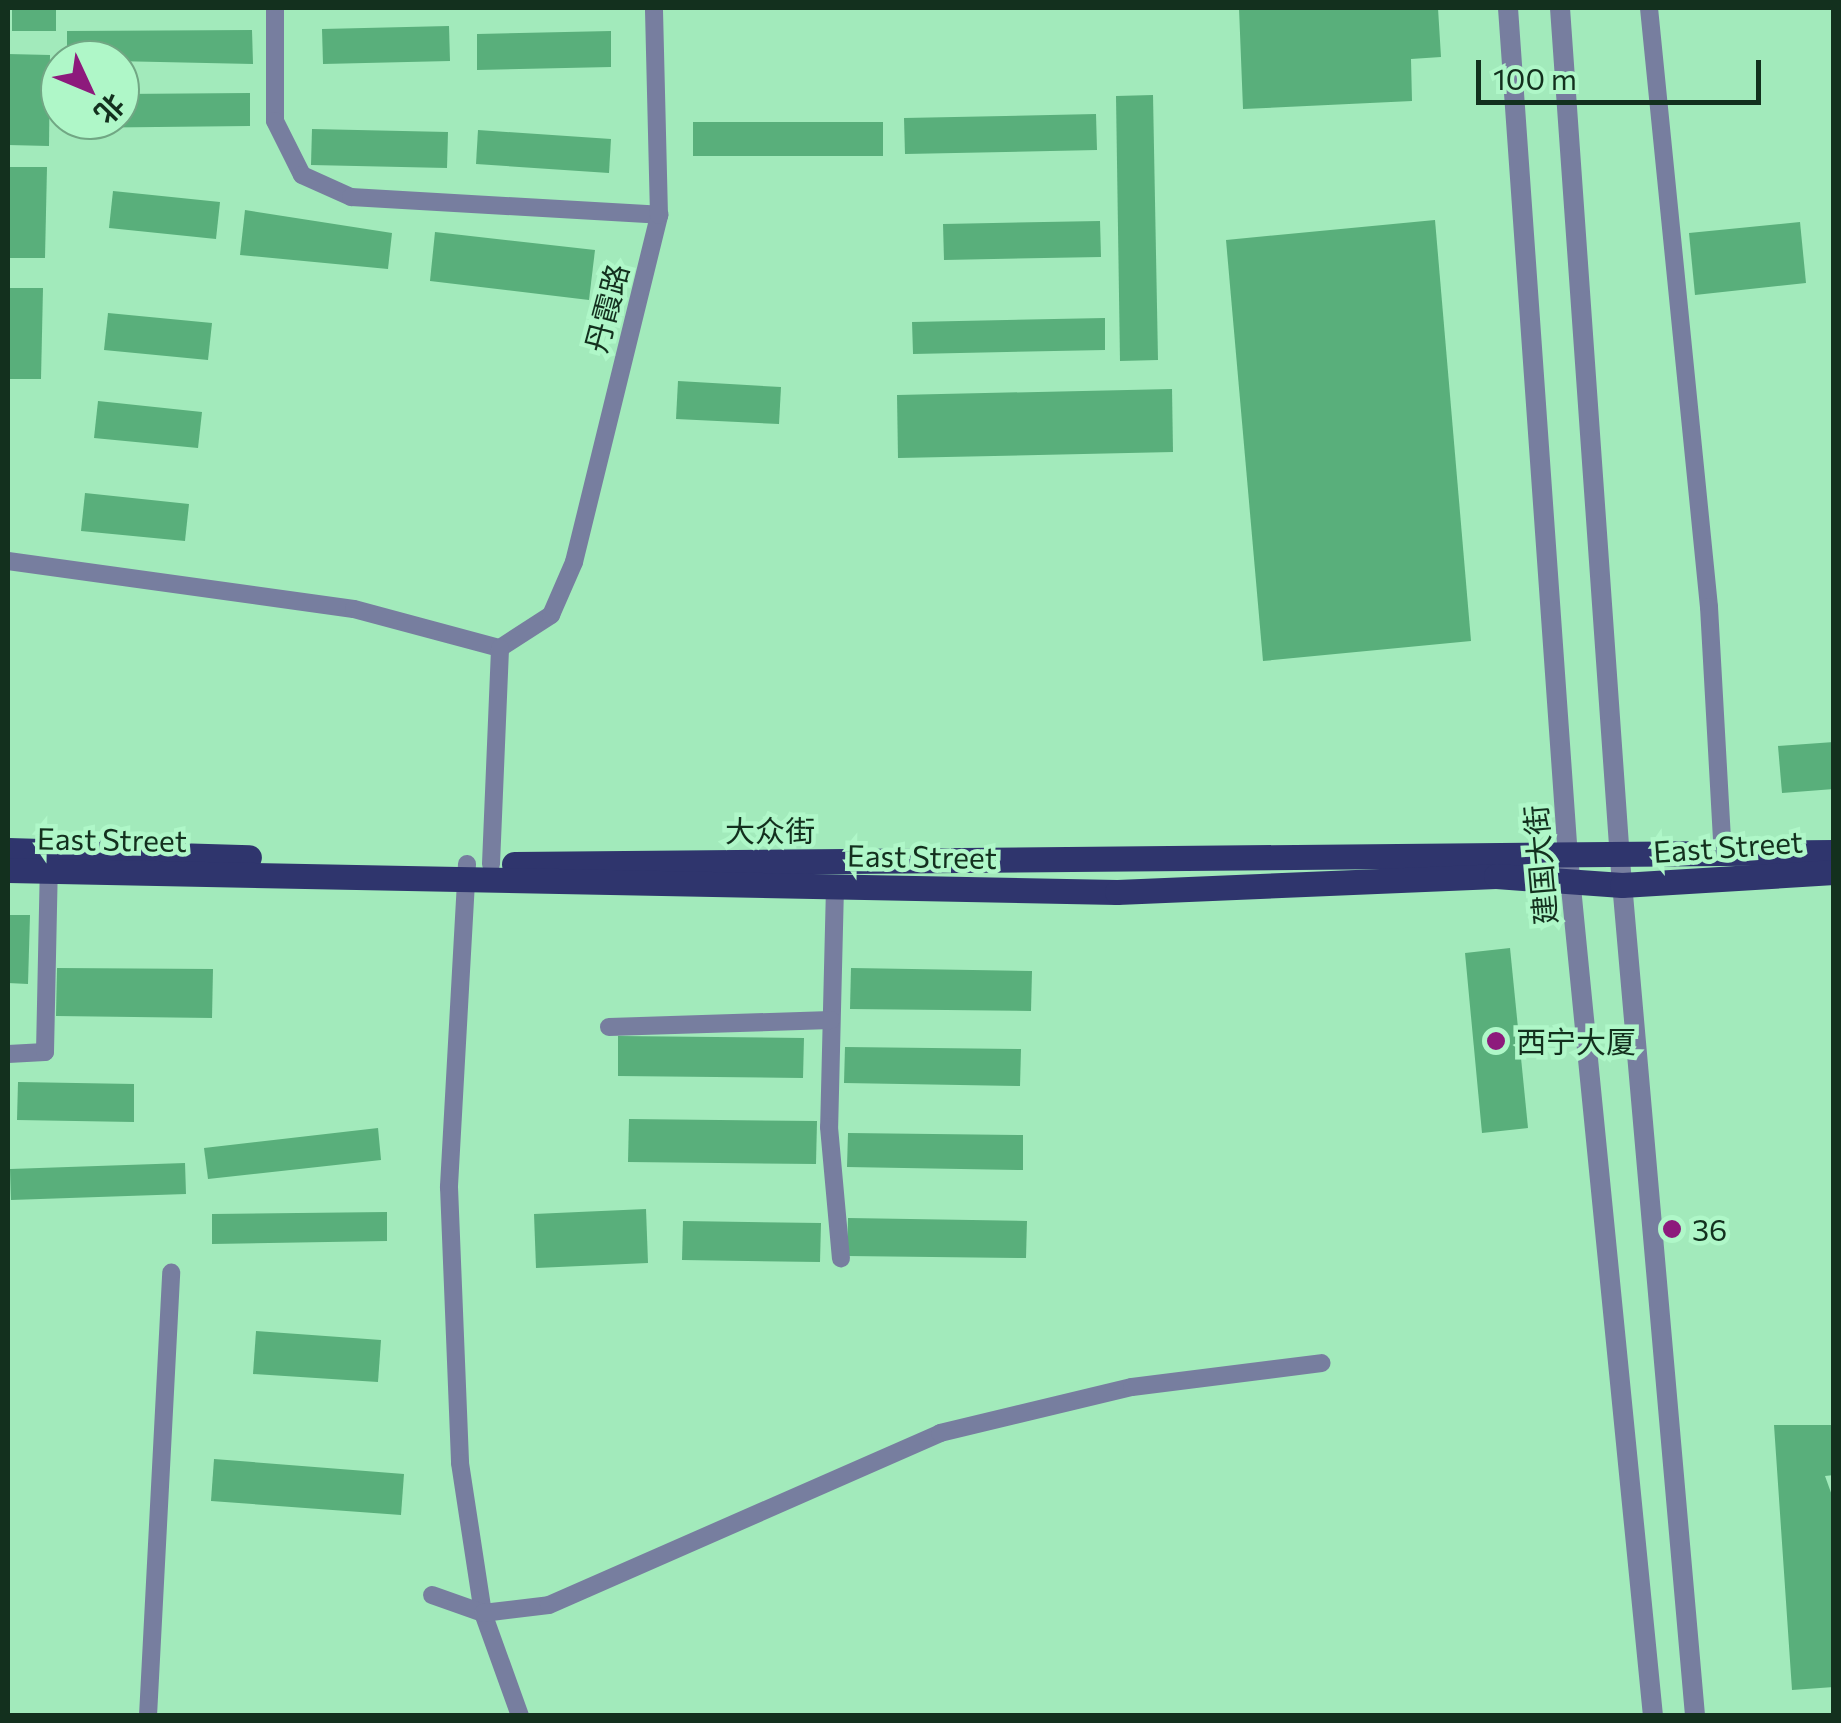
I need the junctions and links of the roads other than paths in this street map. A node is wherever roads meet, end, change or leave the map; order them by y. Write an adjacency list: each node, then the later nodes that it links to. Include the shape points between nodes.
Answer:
1 (275, 8): 6 (street, via 274,121 302,176 350,197)
2 (654, 8): 6 (street, 丹霞路)
3 (1508, 8): 13 (street, 建国大街)
4 (1560, 8): 16 (street)
5 (1649, 8): 11 (street, via 1709,607)
6 (659, 215): 8 (street, 丹霞路, via 574,562 551,615)
7 (8, 562): 8 (street, via 354,609)
8 (500, 648): 15 (street)
9 (8, 850): 12 (main road)
10 (1834, 852): 11 (main road)
11 (1723, 857): 16 (main road)
12 (49, 860): 14 (main road, East Street); 15 (main road, East Street); 21 (street, via 45,1052)
13 (1569, 867): 15 (main road, 大众街); 16 (main road, East Street); 18 (main road, East Street, via 1116,892); 29 (street, 建国大街)
14 (8, 870)
15 (475, 870): 18 (main road, East Street); 26 (street, via 449,1186 460,1463)
16 (1621, 872): 17 (main road, East Street); 30 (street)
17 (1834, 872)
18 (835, 887): 19 (street)
19 (832, 1020): 20 (street); 22 (street)
20 (609, 1028)
21 (8, 1054)
22 (841, 1258)
23 (171, 1273): 27 (street)
24 (1321, 1363): 26 (street, via 1022,1408 940,1433 549,1605)
25 (432, 1595): 26 (street)
26 (483, 1613): 28 (street)
27 (148, 1716)
28 (520, 1716)
29 (1653, 1716)
30 (1696, 1716)

